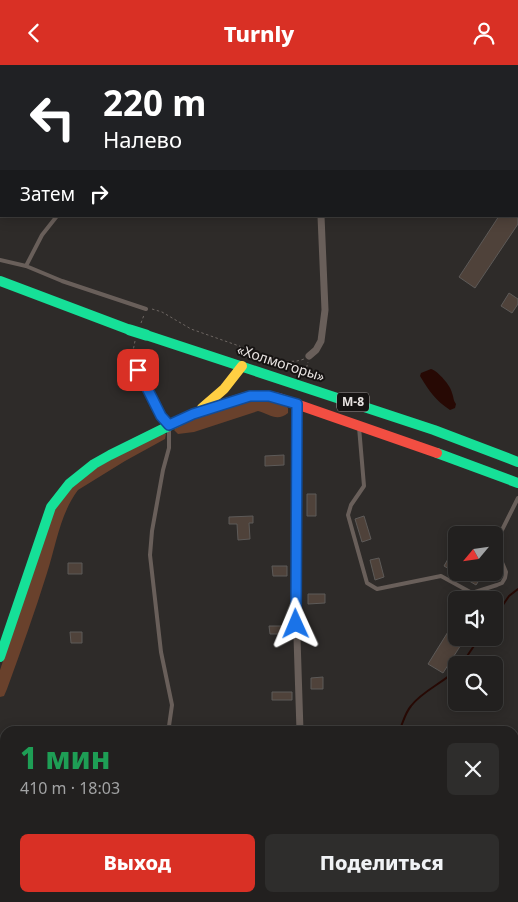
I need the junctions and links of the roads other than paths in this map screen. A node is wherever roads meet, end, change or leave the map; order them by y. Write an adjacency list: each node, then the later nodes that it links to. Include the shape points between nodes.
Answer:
1 (56, 217): 4 (lane, via 42,235)
2 (321, 217): 7 (street, via 325,310 320,341)
3 (0, 260): 4 (lane)
4 (26, 267): 6 (lane)
5 (0, 281): 8 (main road, «Холмогоры» / М-8, bridge, via 130,330)
6 (146, 309)
7 (309, 356)
8 (242, 366): 10 (main road); 14 (main road, «Холмогоры» / М-8, via 434,430)
9 (138, 370): 12 (lane, via 161,416)
10 (220, 400): 11 (main road, via 258,395); 12 (main road)
11 (297, 404): 13 (main road); 19 (street, via 296,606)
12 (169, 425): 17 (main road, via 94,464 58,496 51,507); 18 (lane, via 169,448 150,555 161,652 172,705)
13 (359, 425): 15 (main road); 16 (lane, via 364,486 348,515 367,583 377,589 441,576 472,593 502,583 506,572 497,541)
14 (518, 462)
15 (518, 483)
16 (518, 498)
17 (0, 657)
18 (170, 726)
19 (300, 726)

